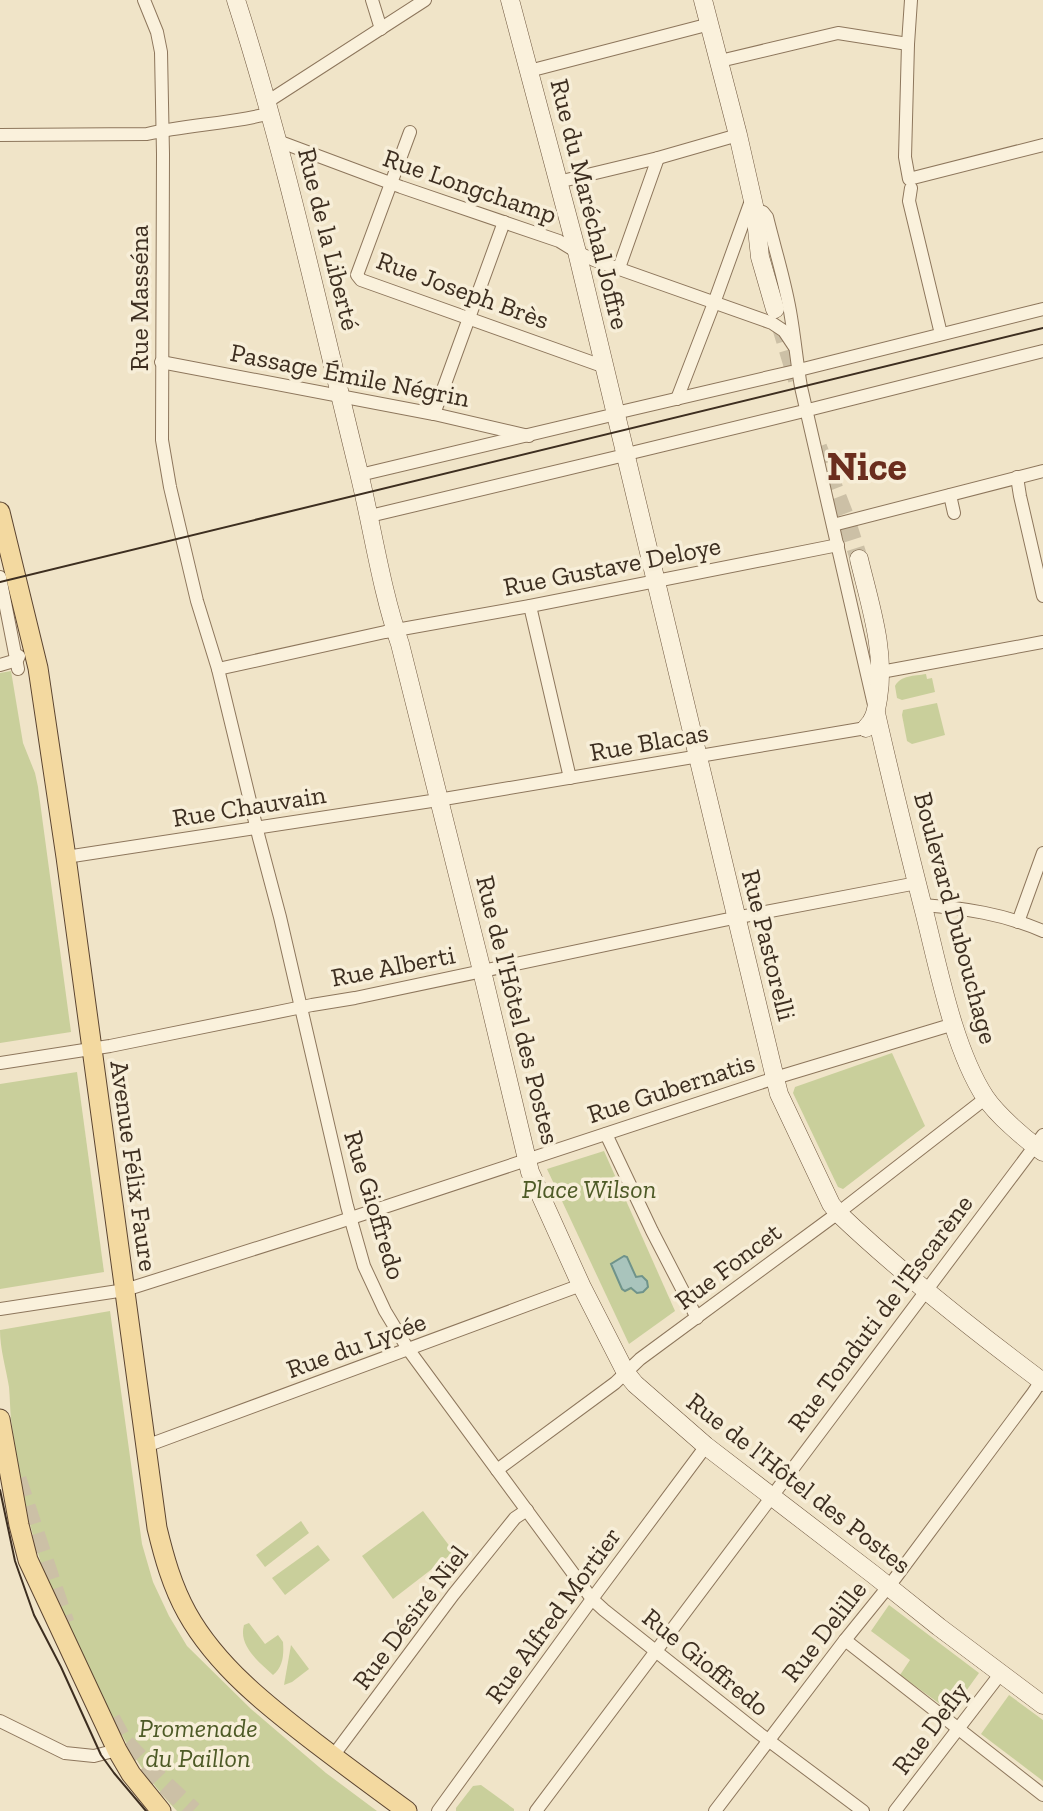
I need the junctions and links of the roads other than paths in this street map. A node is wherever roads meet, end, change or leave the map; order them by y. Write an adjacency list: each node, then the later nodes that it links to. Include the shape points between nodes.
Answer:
1 (144, 0): 14 (street, Rue Masséna, via 161,52)
2 (236, 0): 13 (main road, Rue de la Liberté)
3 (372, 0): 9 (street)
4 (425, 0): 9 (street)
5 (510, 0): 12 (main road, Rue du Maréchal Joffre)
6 (704, 0): 8 (main road)
7 (911, 0): 10 (street)
8 (710, 24): 11 (main road); 12 (street)
9 (381, 29): 13 (street, via 281,92)
10 (908, 44): 11 (street, via 838,33); 23 (street, via 905,157)
11 (720, 61): 17 (main road)
12 (528, 71): 21 (main road, Rue du Maréchal Joffre)
13 (265, 109): 14 (street, via 239,121); 18 (main road, Rue de la Liberté)
14 (163, 130): 16 (street, via 147,134); 35 (street, Rue Masséna)
15 (410, 132): 22 (street)
16 (0, 135)
17 (738, 135): 20 (street); 24 (main road)
18 (278, 141): 22 (street, Rue Longchamp); 38 (main road, Rue de la Liberté)
19 (1043, 145): 23 (street)
20 (658, 158): 21 (street); 27 (street)
21 (558, 182): 26 (main road, Rue du Maréchal Joffre)
22 (390, 183): 25 (street, Rue Longchamp); 31 (street, Rue Joseph Brès, via 357,275)
23 (910, 183): 32 (street, via 909,201)
24 (753, 204): 28 (street); 29 (main road, via 760,257); 33 (street, Boulevard Dubouchage, via 766,217 787,296)
25 (504, 222): 26 (street, Rue Longchamp, via 559,241); 31 (street)
26 (577, 253): 27 (street, Rue Longchamp); 36 (main road, Rue du Maréchal Joffre)
27 (619, 268): 28 (street, Rue Longchamp)
28 (714, 303): 33 (street, Rue Longchamp, via 778,326); 39 (street)
29 (775, 309)
30 (1043, 309): 32 (street)
31 (469, 318): 36 (street, Rue Joseph Brès); 40 (street)
32 (942, 334): 37 (street)
33 (794, 346): 37 (street, Boulevard Dubouchage)
34 (1043, 351): 50 (street)
35 (161, 362): 38 (street, Passage Émile Négrin); 57 (street, Rue Masséna, via 162,440)
36 (605, 367): 41 (main road, Rue du Maréchal Joffre)
37 (797, 371): 39 (street); 52 (street, Boulevard Dubouchage)
38 (339, 396): 40 (street, Passage Émile Négrin); 47 (main road, Rue de la Liberté)
39 (677, 399): 41 (street)
40 (434, 414): 42 (street, Passage Émile Négrin)
41 (616, 416): 42 (street); 56 (main road, Rue Pastorelli)
42 (529, 436): 44 (street)
43 (1043, 471): 45 (street); 46 (street)
44 (365, 474)
45 (1017, 477): 48 (street); 58 (street)
46 (1042, 483)
47 (363, 493): 60 (main road, Rue de l'Hôtel des Postes)
48 (950, 495): 49 (street); 52 (street)
49 (954, 513)
50 (374, 515)
51 (1, 517): 74 (main road, Avenue Félix Faure, via 38,668)
52 (833, 525): 53 (street, Boulevard Dubouchage)
53 (838, 545): 56 (street, Rue Gustave Deloye); 63 (street, Boulevard Dubouchage)
54 (859, 559): 67 (main road, Boulevard Dubouchage)
55 (0, 577): 65 (street)
56 (656, 581): 59 (street, Rue Gustave Deloye); 69 (main road, Rue Pastorelli)
57 (197, 596): 66 (street, Rue Gioffredo)
58 (1043, 596)
59 (530, 606): 60 (street, Rue Gustave Deloye); 70 (street)
60 (396, 630): 66 (street, Rue Gustave Deloye); 71 (main road, Rue de l'Hôtel des Postes)
61 (1043, 642): 67 (street)
62 (26, 643): 65 (street)
63 (863, 662): 67 (street); 68 (street, Boulevard Dubouchage)
64 (0, 665): 65 (street)
65 (17, 665)
66 (218, 669): 72 (street, Rue Gioffredo)
67 (881, 672): 68 (main road, Boulevard Dubouchage)
68 (871, 720): 69 (street, Rue Blacas); 75 (main road, Boulevard Dubouchage)
69 (697, 757): 70 (street, Rue Blacas); 77 (main road, Rue Pastorelli)
70 (570, 778): 71 (street, Rue Blacas)
71 (438, 800): 72 (street, Rue Chauvain); 80 (main road, Rue de l'Hôtel des Postes)
72 (256, 828): 74 (street, Rue Chauvain); 81 (street, Rue Gioffredo)
73 (1043, 853): 78 (street)
74 (66, 857): 83 (main road, Avenue Félix Faure)
75 (917, 883): 76 (main road, Boulevard Dubouchage); 77 (street, Rue Alberti)
76 (923, 905): 78 (street, via 978,911); 82 (main road, Boulevard Dubouchage)
77 (736, 918): 80 (street, Rue Alberti); 85 (main road, Rue Pastorelli)
78 (1018, 922): 79 (street)
79 (1043, 931)
80 (482, 971): 81 (street, Rue Alberti); 89 (main road, Rue de l'Hôtel des Postes)
81 (300, 1008): 83 (street, Rue Alberti); 91 (street, Rue Gioffredo)
82 (954, 1024): 85 (street, Rue Gubernatis); 86 (main road, Boulevard Dubouchage)
83 (91, 1049): 84 (street, Rue Alberti); 93 (main road, Avenue Félix Faure)
84 (0, 1063)
85 (775, 1078): 87 (street, Rue Gubernatis); 90 (main road, Rue Pastorelli)
86 (986, 1098): 88 (main road, Boulevard Dubouchage, via 1009,1123); 90 (street, Rue Foncet)
87 (606, 1134): 89 (street, Rue Gubernatis); 96 (street)
88 (1040, 1145): 94 (street, Rue Tonduti de l'Escarène)
89 (527, 1160): 91 (street, Rue Gubernatis); 92 (main road, Rue de l'Hôtel des Postes)
90 (838, 1213): 94 (main road, Rue Pastorelli); 96 (street, Rue Foncet)
91 (350, 1219): 93 (street, Rue Gubernatis); 97 (street, Rue Gioffredo, via 364,1266)
92 (581, 1285): 97 (street, Rue du Lycée); 98 (main road, Rue de l'Hôtel des Postes)
93 (125, 1290): 95 (street, Rue Gubernatis); 102 (main road, Avenue Félix Faure)
94 (925, 1291): 99 (main road, Rue Pastorelli); 104 (street, Rue Tonduti de l'Escarène)
95 (0, 1308)
96 (697, 1318): 98 (street, Rue Foncet)
97 (408, 1349): 102 (street, Rue du Lycée); 103 (street, Rue Gioffredo)
98 (626, 1373): 101 (main road, Rue de l'Hôtel des Postes); 103 (street, Rue Foncet)
99 (1042, 1380): 106 (street, Rue Delille)
100 (0, 1419): 115 (main road, via 29,1560)
101 (706, 1446): 104 (main road, Rue de l'Hôtel des Postes); 107 (street, Rue Alfred Mortier)
102 (146, 1447): 116 (main road, Avenue Félix Faure, via 164,1559 187,1614 209,1646 269,1708)
103 (497, 1470): 105 (street, Rue Gioffredo)
104 (771, 1497): 106 (main road, Rue de l'Hôtel des Postes); 109 (street, Rue Tonduti de l'Escarène)
105 (527, 1510): 107 (street, Rue Gioffredo); 116 (street, Rue Désiré Niel, via 515,1518 453,1595)
106 (888, 1587): 108 (street, Rue Delille); 110 (main road, Rue de l'Hôtel des Postes)
107 (592, 1599): 109 (street, Rue Gioffredo); 120 (street, Rue Alfred Mortier)
108 (845, 1640): 113 (street); 114 (street, Rue Delille)
109 (655, 1651): 114 (street, Rue Gioffredo); 121 (street, Rue Tonduti de l'Escarène)
110 (1000, 1673): 111 (main road, Rue de l'Hôtel des Postes); 113 (street, Rue Defly)
111 (1043, 1704)
112 (0, 1721): 115 (street, via 65,1753 94,1756)
113 (957, 1729): 117 (street); 124 (street, Rue Defly)
114 (768, 1741): 122 (street, Rue Delille); 123 (street, Rue Gioffredo)
115 (117, 1750): 118 (main road)
116 (333, 1756): 119 (main road, Avenue Félix Faure)
117 (1043, 1795)
118 (161, 1811)
119 (407, 1811)
120 (438, 1811)
121 (536, 1811)
122 (715, 1811)
123 (863, 1811)
124 (895, 1811)

